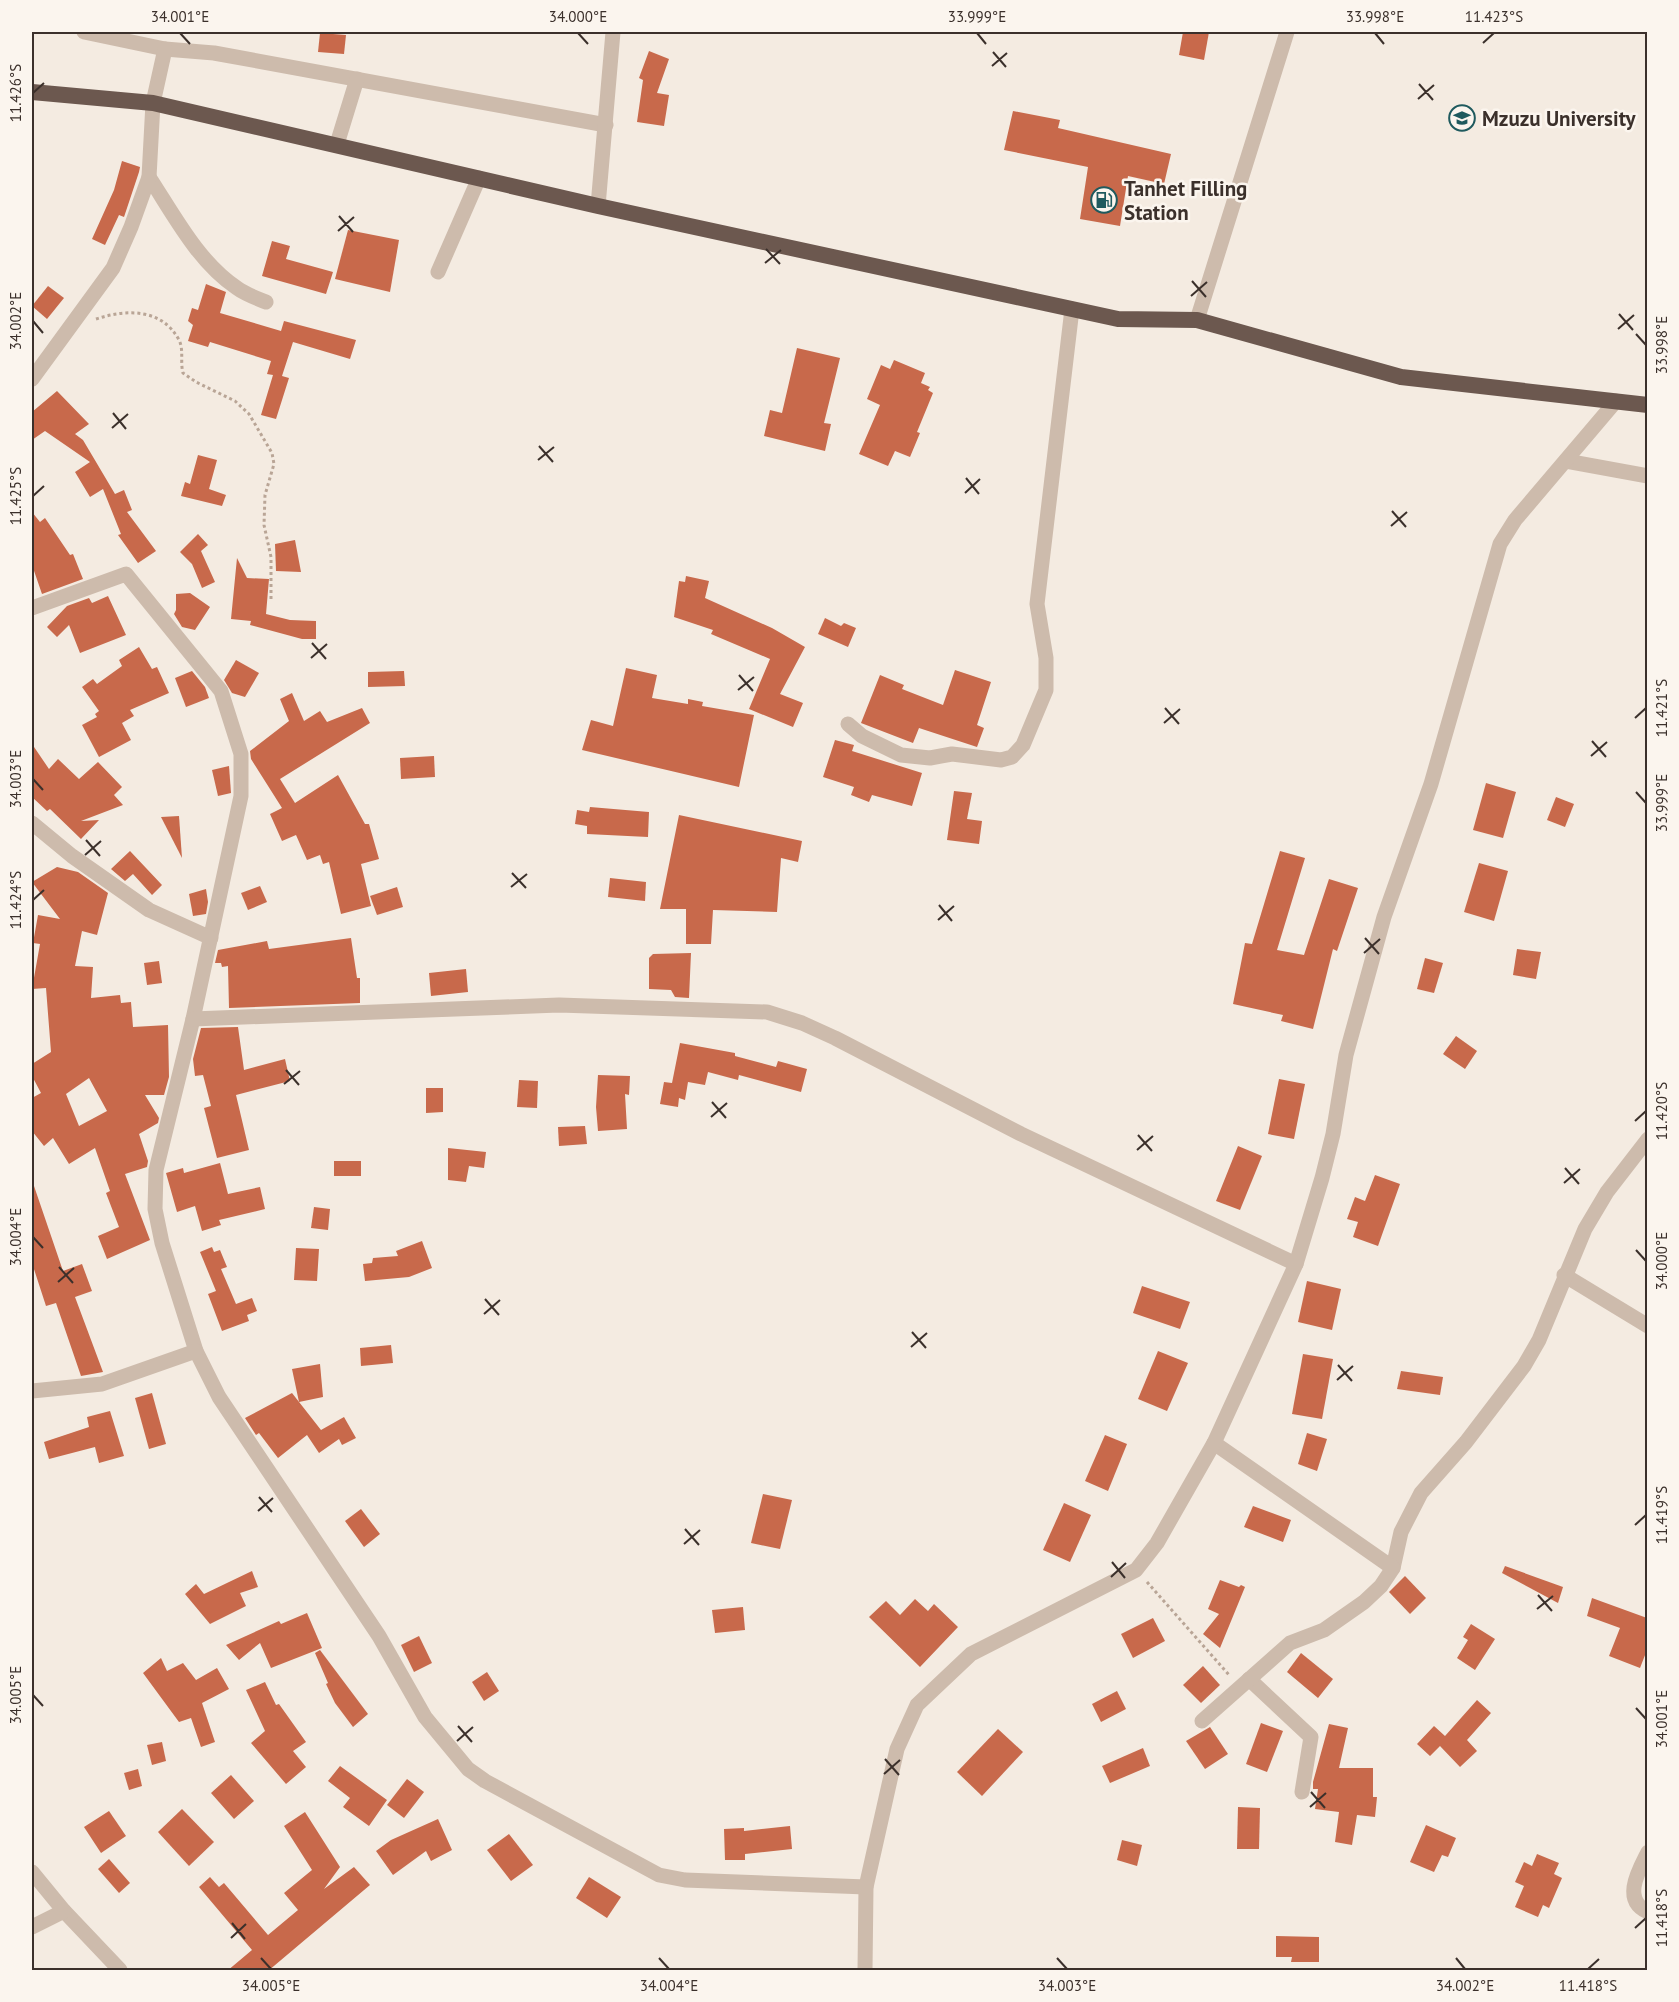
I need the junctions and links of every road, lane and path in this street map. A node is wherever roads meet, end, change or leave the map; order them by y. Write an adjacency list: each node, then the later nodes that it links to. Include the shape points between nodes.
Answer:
1 (84, 32): 4 (street)
2 (613, 32): 8 (street)
3 (1287, 32): 16 (street)
4 (165, 50): 5 (street, via 214,53); 7 (street)
5 (357, 79): 8 (street); 9 (street)
6 (32, 92): 7 (highway)
7 (153, 103): 9 (highway); 10 (street)
8 (606, 125): 12 (street)
9 (337, 144): 11 (highway)
10 (148, 177): 14 (street, via 192,243 220,274 238,289); 18 (street, via 113,268)
11 (479, 178): 12 (highway); 13 (street)
12 (598, 206): 15 (highway)
13 (438, 272)
14 (266, 302)
15 (1072, 309): 16 (highway, via 1118,319); 25 (street, via 1037,604 1046,658 1046,690 1023,745 1012,757 1001,760 952,754 930,758 901,755 862,736)
16 (1197, 320): 19 (highway, via 1401,376)
17 (87, 326): 23 (path, via 96,318 115,313 156,317 180,342 183,373 235,401 261,431 274,464 265,495 264,525 271,558)
18 (32, 380)
19 (1616, 401): 20 (highway); 21 (street)
20 (1647, 405)
21 (1566, 461): 22 (street); 30 (street, via 1515,520 1500,544 1431,784 1381,928 1346,1055 1322,1178)
22 (1647, 476)
23 (271, 601)
24 (32, 608): 27 (street, via 126,574 221,691 241,754 241,796)
25 (848, 724)
26 (32, 823): 27 (street, via 149,910)
27 (211, 938): 28 (street)
28 (193, 1019): 30 (street, via 559,1005 768,1012 835,1038 1022,1134); 33 (street, via 154,1187 162,1243)
29 (1647, 1138): 31 (street, via 1607,1192)
30 (1296, 1264): 35 (street)
31 (1564, 1275): 32 (street); 36 (street, via 1539,1340 1524,1366 1466,1442 1421,1492 1401,1532)
32 (1647, 1326)
33 (196, 1351): 34 (street, via 102,1384); 43 (street, via 219,1397 379,1636 425,1717 468,1769 670,1879)
34 (32, 1391)
35 (1214, 1443): 36 (street); 37 (street, via 1157,1544)
36 (1393, 1568): 38 (street, via 1381,1586 1356,1609 1324,1630 1290,1643)
37 (1136, 1570): 38 (path, via 1231,1678); 43 (street, via 971,1654 917,1705 897,1749)
38 (1249, 1679): 39 (street); 40 (street, via 1311,1737)
39 (1202, 1721)
40 (1302, 1792)
41 (1647, 1852): 45 (street, via 1633,1891 1638,1905)
42 (32, 1872): 44 (street)
43 (866, 1887): 48 (street)
44 (64, 1911): 46 (street); 47 (street)
45 (1647, 1912)
46 (32, 1927)
47 (120, 1971)
48 (865, 1971)

